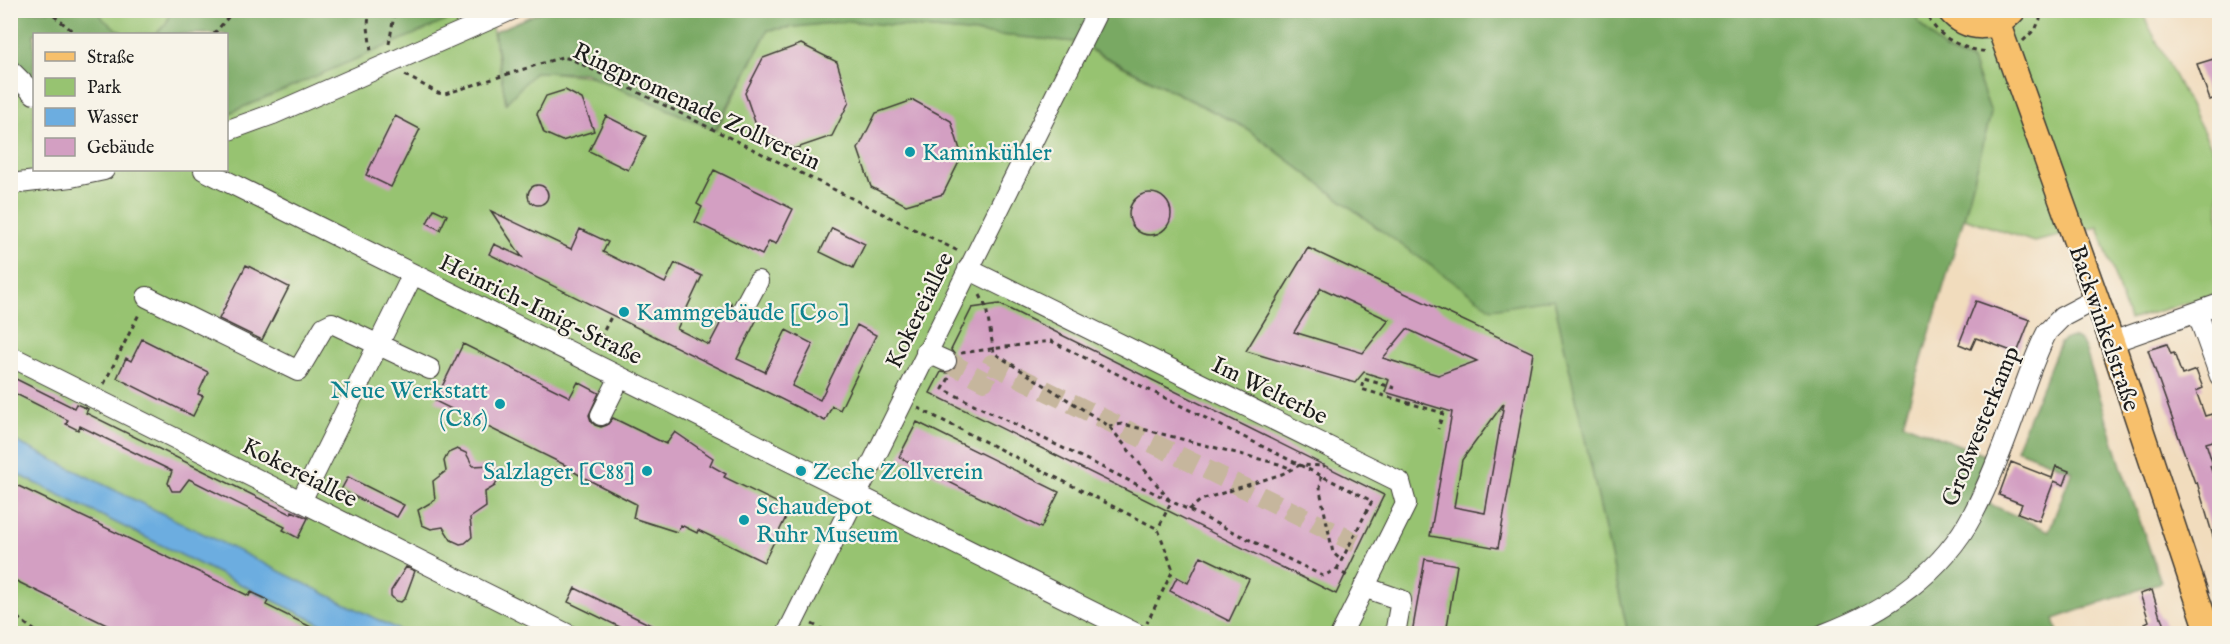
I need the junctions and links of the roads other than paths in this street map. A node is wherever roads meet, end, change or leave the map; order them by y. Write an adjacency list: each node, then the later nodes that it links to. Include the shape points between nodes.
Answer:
1 (511, 10): 7 (street)
2 (1098, 10): 11 (street, Kokereiallee)
3 (1949, 10): 4 (main road, via 1971,25 1983,26)
4 (2006, 17): 15 (main road, Backwinkelstraße)
5 (10, 70): 6 (street)
6 (33, 93)
7 (228, 130)
8 (99, 171): 10 (street)
9 (206, 171): 12 (street, Heinrich-Imig-Straße)
10 (10, 184)
11 (970, 264): 21 (street, Kokereiallee); 30 (street, Im Welterbe, via 1400,482 1406,504)
12 (413, 274): 20 (street); 25 (street, Heinrich-Imig-Straße)
13 (758, 281): 17 (street)
14 (147, 297): 20 (street, via 298,372 324,327 332,323)
15 (2096, 299): 19 (main road, Backwinkelstraße); 36 (street, Großwesterkamp, via 2062,317 2047,332 1981,497 1945,555 1901,595 1868,615)
16 (2220, 304): 18 (street)
17 (744, 309)
18 (2197, 312): 19 (street); 26 (street)
19 (2112, 342): 37 (main road, Backwinkelstraße)
20 (379, 344): 24 (street); 29 (street)
21 (926, 352): 23 (street); 28 (street, Kokereiallee)
22 (10, 356): 29 (street, Kokereiallee)
23 (952, 365)
24 (430, 369)
25 (620, 376): 27 (street); 28 (street, Heinrich-Imig-Straße)
26 (2220, 376)
27 (601, 415)
28 (856, 494): 31 (street, Heinrich-Imig-Straße); 33 (street, Kokereiallee)
29 (301, 501): 32 (street, Kokereiallee)
30 (1364, 587): 34 (street, Im Welterbe); 35 (street, via 1401,600)
31 (1142, 628)
32 (567, 633)
33 (786, 633)
34 (1341, 633)
35 (1395, 633)
36 (1824, 633)
37 (2209, 633)

